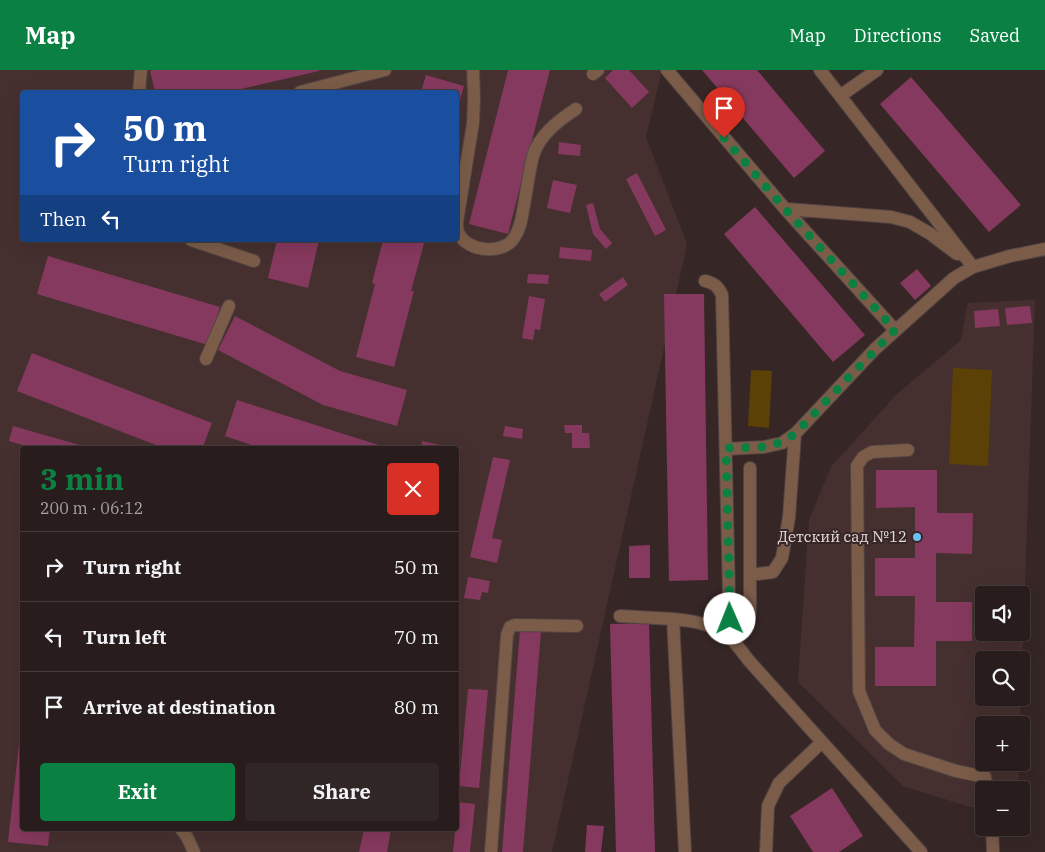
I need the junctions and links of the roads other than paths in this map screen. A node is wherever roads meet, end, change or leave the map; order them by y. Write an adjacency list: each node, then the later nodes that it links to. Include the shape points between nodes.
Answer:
1 (141, 70): 7 (lane)
2 (384, 70): 8 (lane)
3 (473, 70): 11 (lane, via 472,124)
4 (667, 70): 20 (lane, via 786,210)
5 (820, 70): 9 (lane)
6 (877, 70): 9 (lane)
7 (139, 90)
8 (308, 90)
9 (840, 96): 17 (lane)
10 (576, 109): 13 (lane, via 558,121 539,142 533,155 520,227 514,239 502,248 490,249 475,247)
11 (459, 209)
12 (787, 209): 17 (lane, via 891,217 910,222)
13 (459, 234)
14 (196, 242): 16 (lane)
15 (1045, 249): 17 (lane)
16 (254, 261)
17 (973, 267): 20 (lane, via 954,278)
18 (705, 281): 23 (lane, via 713,283 722,295)
19 (229, 306): 21 (lane)
20 (895, 330): 22 (lane)
21 (206, 359)
22 (795, 434): 23 (lane, via 764,447); 26 (lane, via 789,517 782,558 773,572)
23 (726, 448): 30 (lane)
24 (908, 450): 32 (lane, via 872,452 857,466 860,692 875,730 889,744 926,762 985,776)
25 (750, 468): 26 (lane)
26 (750, 576): 30 (lane, via 748,622)
27 (620, 616): 28 (lane)
28 (673, 619): 30 (lane, via 711,626); 37 (lane)
29 (577, 626): 36 (lane, via 515,624 507,635)
30 (730, 638): 31 (lane)
31 (822, 742): 38 (lane, via 778,783 768,806); 39 (lane)
32 (986, 781)
33 (182, 831): 35 (lane)
34 (992, 836): 40 (lane)
35 (194, 852)
36 (491, 852)
37 (685, 852)
38 (766, 852)
39 (921, 852)
40 (992, 852)

